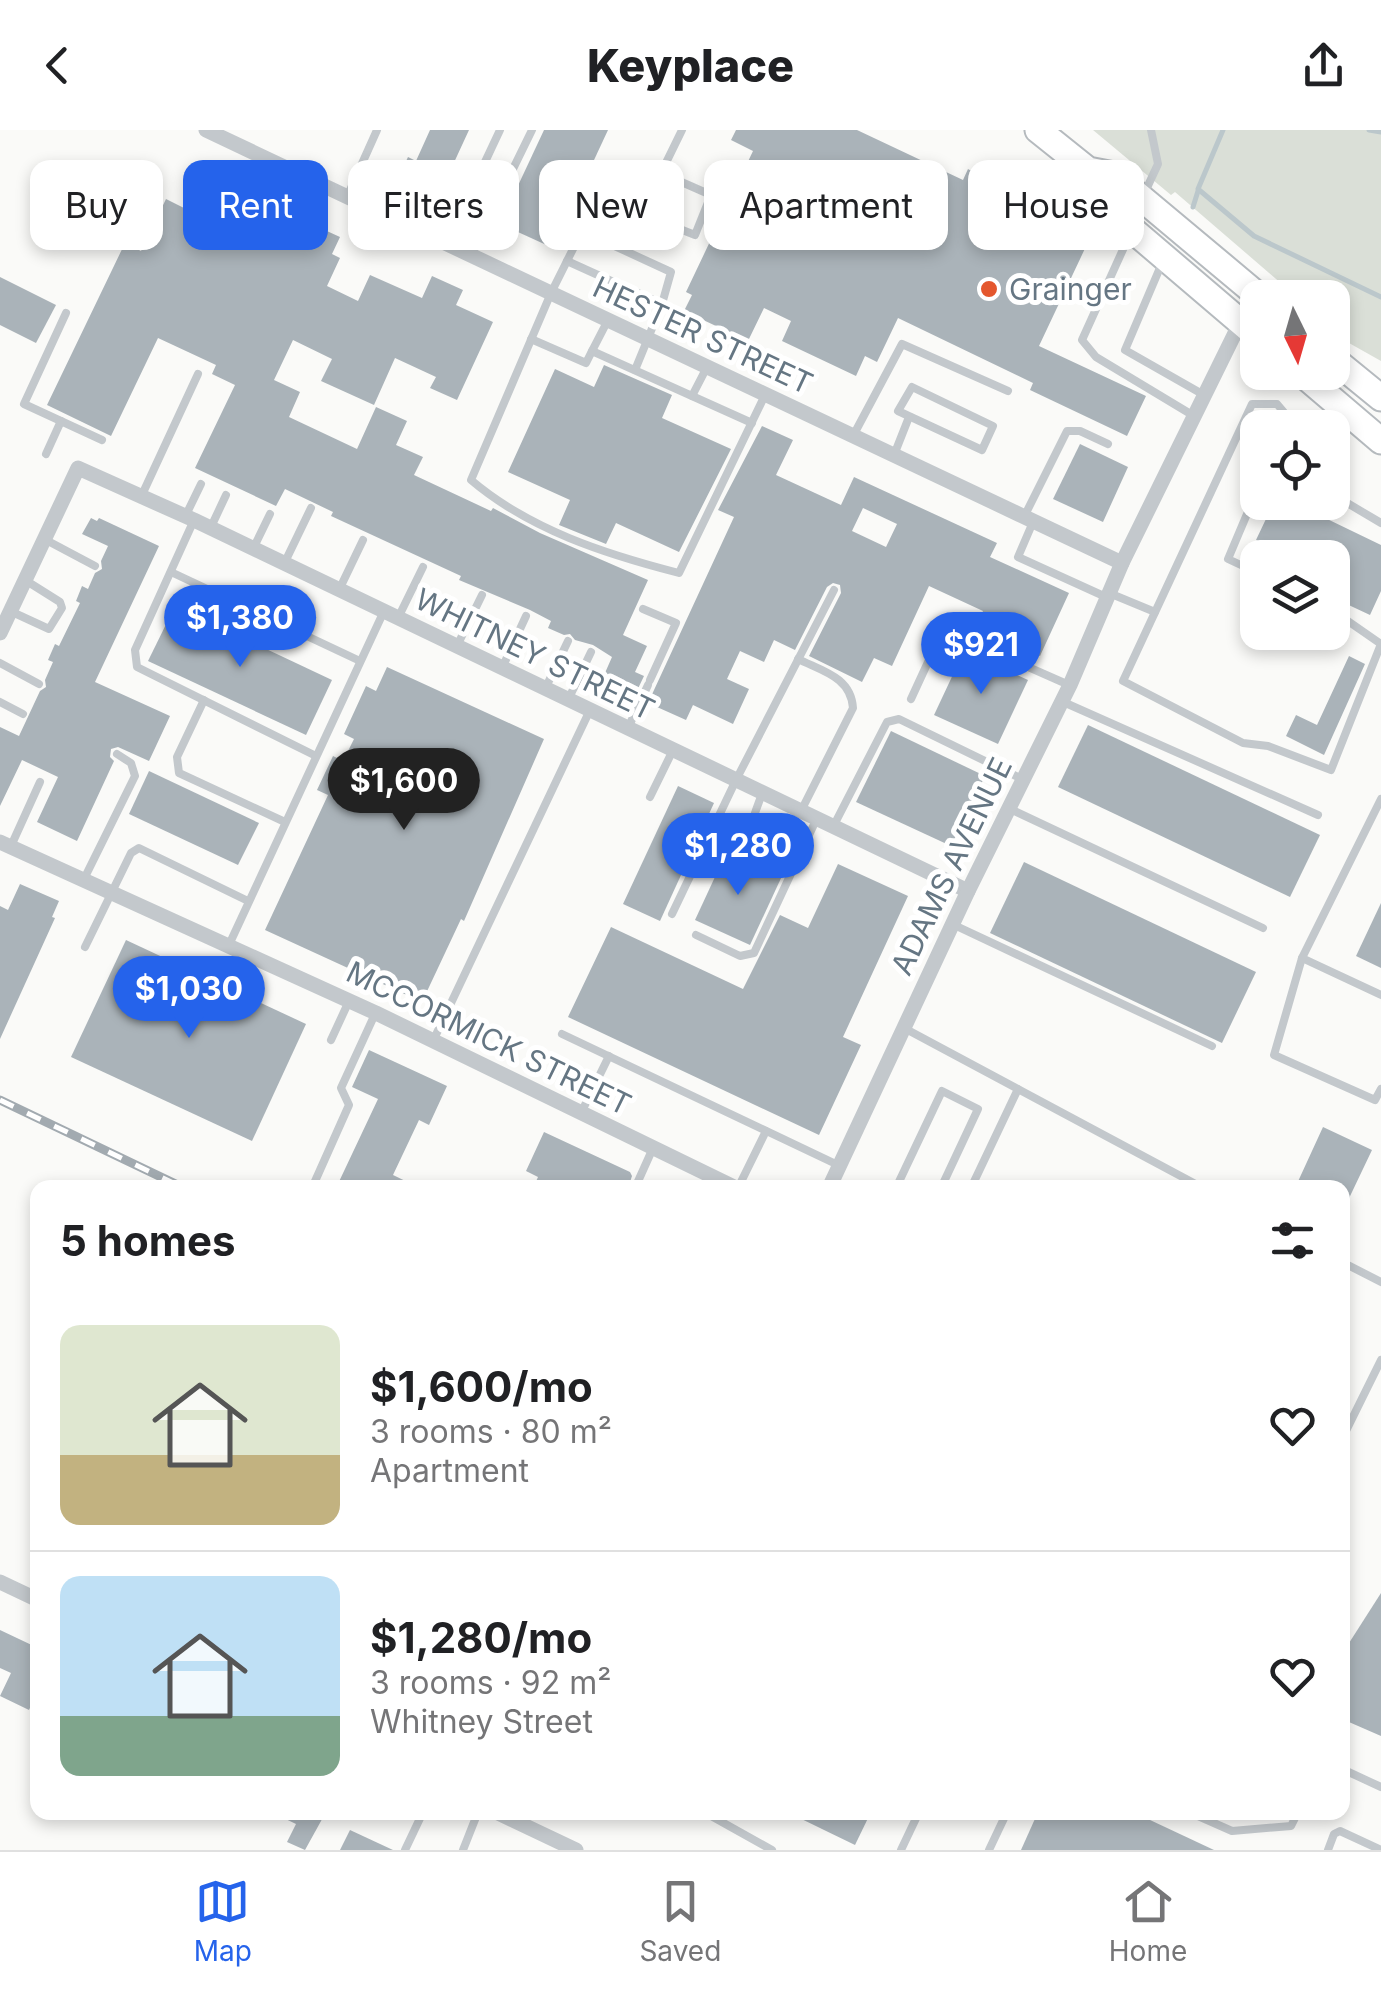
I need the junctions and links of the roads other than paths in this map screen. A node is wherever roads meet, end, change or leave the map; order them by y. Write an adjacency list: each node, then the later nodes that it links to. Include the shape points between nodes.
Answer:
1 (207, 130): 14 (street, HESTER STREET)
2 (377, 130): 8 (lane)
3 (500, 130): 9 (lane)
4 (532, 130): 21 (lane)
5 (682, 130): 10 (lane)
6 (1038, 130): 11 (main road)
7 (1151, 130): 13 (lane, via 1158,164)
8 (363, 160)
9 (486, 160)
10 (667, 160)
11 (1076, 160)
12 (684, 183): 16 (lane, via 711,195 695,235)
13 (1144, 194)
14 (347, 197): 21 (street, HESTER STREET)
15 (1144, 200): 24 (main road)
16 (684, 231)
17 (1144, 240): 22 (main road)
18 (573, 250): 23 (lane)
19 (622, 250): 26 (lane, via 671,272)
20 (1123, 250): 46 (lane, via 1082,340 1096,357)
21 (471, 255): 25 (street, HESTER STREET)
22 (1164, 257): 29 (main road); 41 (lane, via 1125,350)
23 (567, 261): 25 (lane); 26 (lane)
24 (1240, 281)
25 (551, 293): 28 (street, HESTER STREET); 30 (lane)
26 (662, 304): 31 (lane)
27 (66, 312): 48 (lane, via 24,404)
28 (608, 320): 31 (street, HESTER STREET); 33 (lane)
29 (1240, 322)
30 (531, 339): 33 (lane, via 586,363); 49 (lane, via 471,480 494,499 606,554 679,573)
31 (649, 340): 34 (street, HESTER STREET); 35 (lane)
32 (1240, 343): 41 (street, ADAMS AVENUE)
33 (592, 351): 35 (lane)
34 (707, 367): 40 (street, HESTER STREET); 42 (lane)
35 (635, 370): 42 (lane)
36 (1350, 373): 43 (main road)
37 (198, 374): 59 (lane)
38 (1321, 390): 53 (main road)
39 (1008, 391): 51 (lane, via 902,344)
40 (765, 395): 49 (lane); 51 (street, HESTER STREET)
41 (1204, 395): 46 (street, ADAMS AVENUE)
42 (692, 396): 49 (lane)
43 (1381, 398)
44 (1249, 410): 45 (lane, via 1252,404)
45 (1282, 410)
46 (1194, 416): 71 (street, ADAMS AVENUE)
47 (908, 417): 47 (lane, via 898,411 912,387 993,426 982,450); 56 (lane)
48 (61, 420): 52 (lane); 55 (lane)
49 (752, 422)
50 (1240, 430): 84 (lane)
51 (853, 436): 56 (street, HESTER STREET)
52 (102, 440)
53 (1381, 441)
54 (1108, 444): 64 (lane, via 1067,431)
55 (46, 454)
56 (894, 455): 64 (street, HESTER STREET)
57 (201, 484): 63 (lane)
58 (226, 495): 67 (lane)
59 (141, 497): 63 (street, WHITNEY STREET); 68 (street, WHITNEY STREET, via 78,468)
60 (1350, 504): 66 (lane)
61 (311, 508): 72 (lane)
62 (270, 514): 70 (lane)
63 (190, 518): 67 (street, WHITNEY STREET); 76 (lane)
64 (1029, 519): 71 (street, HESTER STREET); 81 (lane, via 1018,557)
65 (1244, 520): 73 (lane, via 1228,559)
66 (1381, 522)
67 (210, 528): 70 (street, WHITNEY STREET)
68 (44, 540): 74 (lane); 77 (street)
69 (363, 540): 78 (lane)
70 (253, 548): 72 (street, WHITNEY STREET)
71 (1122, 563): 81 (street, ADAMS AVENUE)
72 (284, 564): 78 (street, WHITNEY STREET)
73 (1240, 565)
74 (95, 566)
75 (423, 567): 85 (lane)
76 (171, 572): 93 (lane); 100 (lane, via 134,659 137,667)
77 (25, 580): 83 (street); 83 (lane, via 62,608 49,629)
78 (339, 590): 85 (street, WHITNEY STREET)
79 (834, 590): 92 (lane)
80 (482, 595): 90 (lane)
81 (1108, 596): 84 (lane); 97 (street, ADAMS AVENUE)
82 (643, 608): 106 (lane, via 676,624)
83 (10, 611): 88 (street)
84 (1155, 612): 87 (lane, via 1123,681 1242,743 1331,770 1381,644)
85 (391, 615): 90 (street, WHITNEY STREET); 93 (lane)
86 (526, 616): 95 (lane)
87 (1350, 622)
88 (0, 633)
89 (568, 642): 98 (lane)
90 (456, 646): 95 (street, WHITNEY STREET)
91 (591, 652): 101 (lane)
92 (798, 659): 111 (lane); 117 (lane, via 840,679 853,708)
93 (360, 661): 109 (lane)
94 (0, 662): 96 (lane)
95 (502, 668): 98 (street, WHITNEY STREET)
96 (39, 684)
97 (1070, 685): 99 (lane, via 951,633 940,636); 102 (street, ADAMS AVENUE)
98 (546, 689): 101 (street, WHITNEY STREET)
99 (910, 699)
100 (204, 700): 109 (lane); 120 (lane, via 177,757 179,773)
101 (568, 700): 104 (street, WHITNEY STREET)
102 (1061, 701): 110 (street, ADAMS AVENUE); 118 (lane)
103 (0, 702): 105 (lane)
104 (590, 710): 106 (street, WHITNEY STREET); 141 (lane)
105 (23, 714)
106 (628, 728): 107 (street, WHITNEY STREET)
107 (673, 750): 111 (street, WHITNEY STREET); 114 (lane)
108 (116, 754): 124 (lane, via 131,763 135,776)
109 (316, 756): 120 (lane)
110 (1022, 779): 116 (street, ADAMS AVENUE); 121 (lane, via 891,720)
111 (736, 780): 113 (street, WHITNEY STREET); 128 (lane)
112 (40, 782): 122 (lane)
113 (762, 793): 117 (street, WHITNEY STREET); 123 (lane, via 749,836)
114 (650, 797)
115 (1381, 799): 134 (lane)
116 (1008, 808): 125 (street, ADAMS AVENUE); 130 (lane)
117 (800, 811): 119 (street, WHITNEY STREET)
118 (1318, 816)
119 (817, 819): 121 (street, WHITNEY STREET); 123 (lane)
120 (285, 822): 127 (lane)
121 (834, 827): 125 (street, WHITNEY STREET)
122 (6, 844): 124 (street, MCCORMICK STREET)
123 (796, 863): 131 (lane, via 754,953 740,956)
124 (84, 878): 126 (street, MCCORMICK STREET)
125 (968, 891): 129 (street, ADAMS AVENUE)
126 (113, 892): 127 (lane, via 131,853 144,848); 132 (lane); 133 (street, MCCORMICK STREET)
127 (248, 902): 133 (lane)
128 (672, 914)
129 (952, 924): 138 (street, ADAMS AVENUE); 142 (lane)
130 (1263, 928)
131 (696, 935)
132 (85, 947)
133 (228, 947): 136 (street, MCCORMICK STREET)
134 (1302, 958): 135 (lane); 145 (lane, via 1274,1054 1375,1100)
135 (1381, 995)
136 (349, 1001): 137 (street, MCCORMICK STREET); 140 (lane)
137 (376, 1013): 141 (street, MCCORMICK STREET); 150 (lane, via 341,1088 349,1105)
138 (904, 1028): 144 (lane); 149 (street, ADAMS AVENUE)
139 (562, 1034): 143 (lane)
140 (331, 1040)
141 (433, 1040): 146 (street, MCCORMICK STREET)
142 (1212, 1046)
143 (609, 1056): 146 (lane); 147 (lane)
144 (1018, 1089): 157 (lane); 158 (lane)
145 (1381, 1090)
146 (582, 1113): 148 (street, MCCORMICK STREET)
147 (766, 1131): 149 (lane); 153 (lane)
148 (653, 1148): 151 (lane); 152 (street, MCCORMICK STREET)
149 (839, 1166): 154 (street, ADAMS AVENUE)
150 (316, 1180)
151 (639, 1180)
152 (719, 1180)
153 (740, 1180)
154 (833, 1180)
155 (900, 1180): 156 (lane, via 942,1092 978,1109)
156 (946, 1180)
157 (975, 1180)
158 (1188, 1180)
159 (1350, 1266): 160 (lane)
160 (1381, 1282)
161 (1381, 1360): 162 (lane)
162 (1350, 1424)
163 (0, 1582): 164 (street)
164 (30, 1596)
165 (1350, 1773): 166 (lane)
166 (1381, 1787)
167 (419, 1820): 175 (lane)
168 (475, 1820): 176 (lane)
169 (530, 1820): 177 (street)
170 (718, 1820): 178 (lane)
171 (916, 1820): 179 (lane)
172 (1003, 1820): 180 (lane)
173 (1207, 1820): 174 (lane, via 1232,1831 1291,1826)
174 (1294, 1820)
175 (406, 1850)
176 (462, 1850)
177 (576, 1850)
178 (772, 1850)
179 (901, 1850)
180 (989, 1850)
181 (1328, 1850): 182 (lane, via 1340,1831)
182 (1381, 1850)

